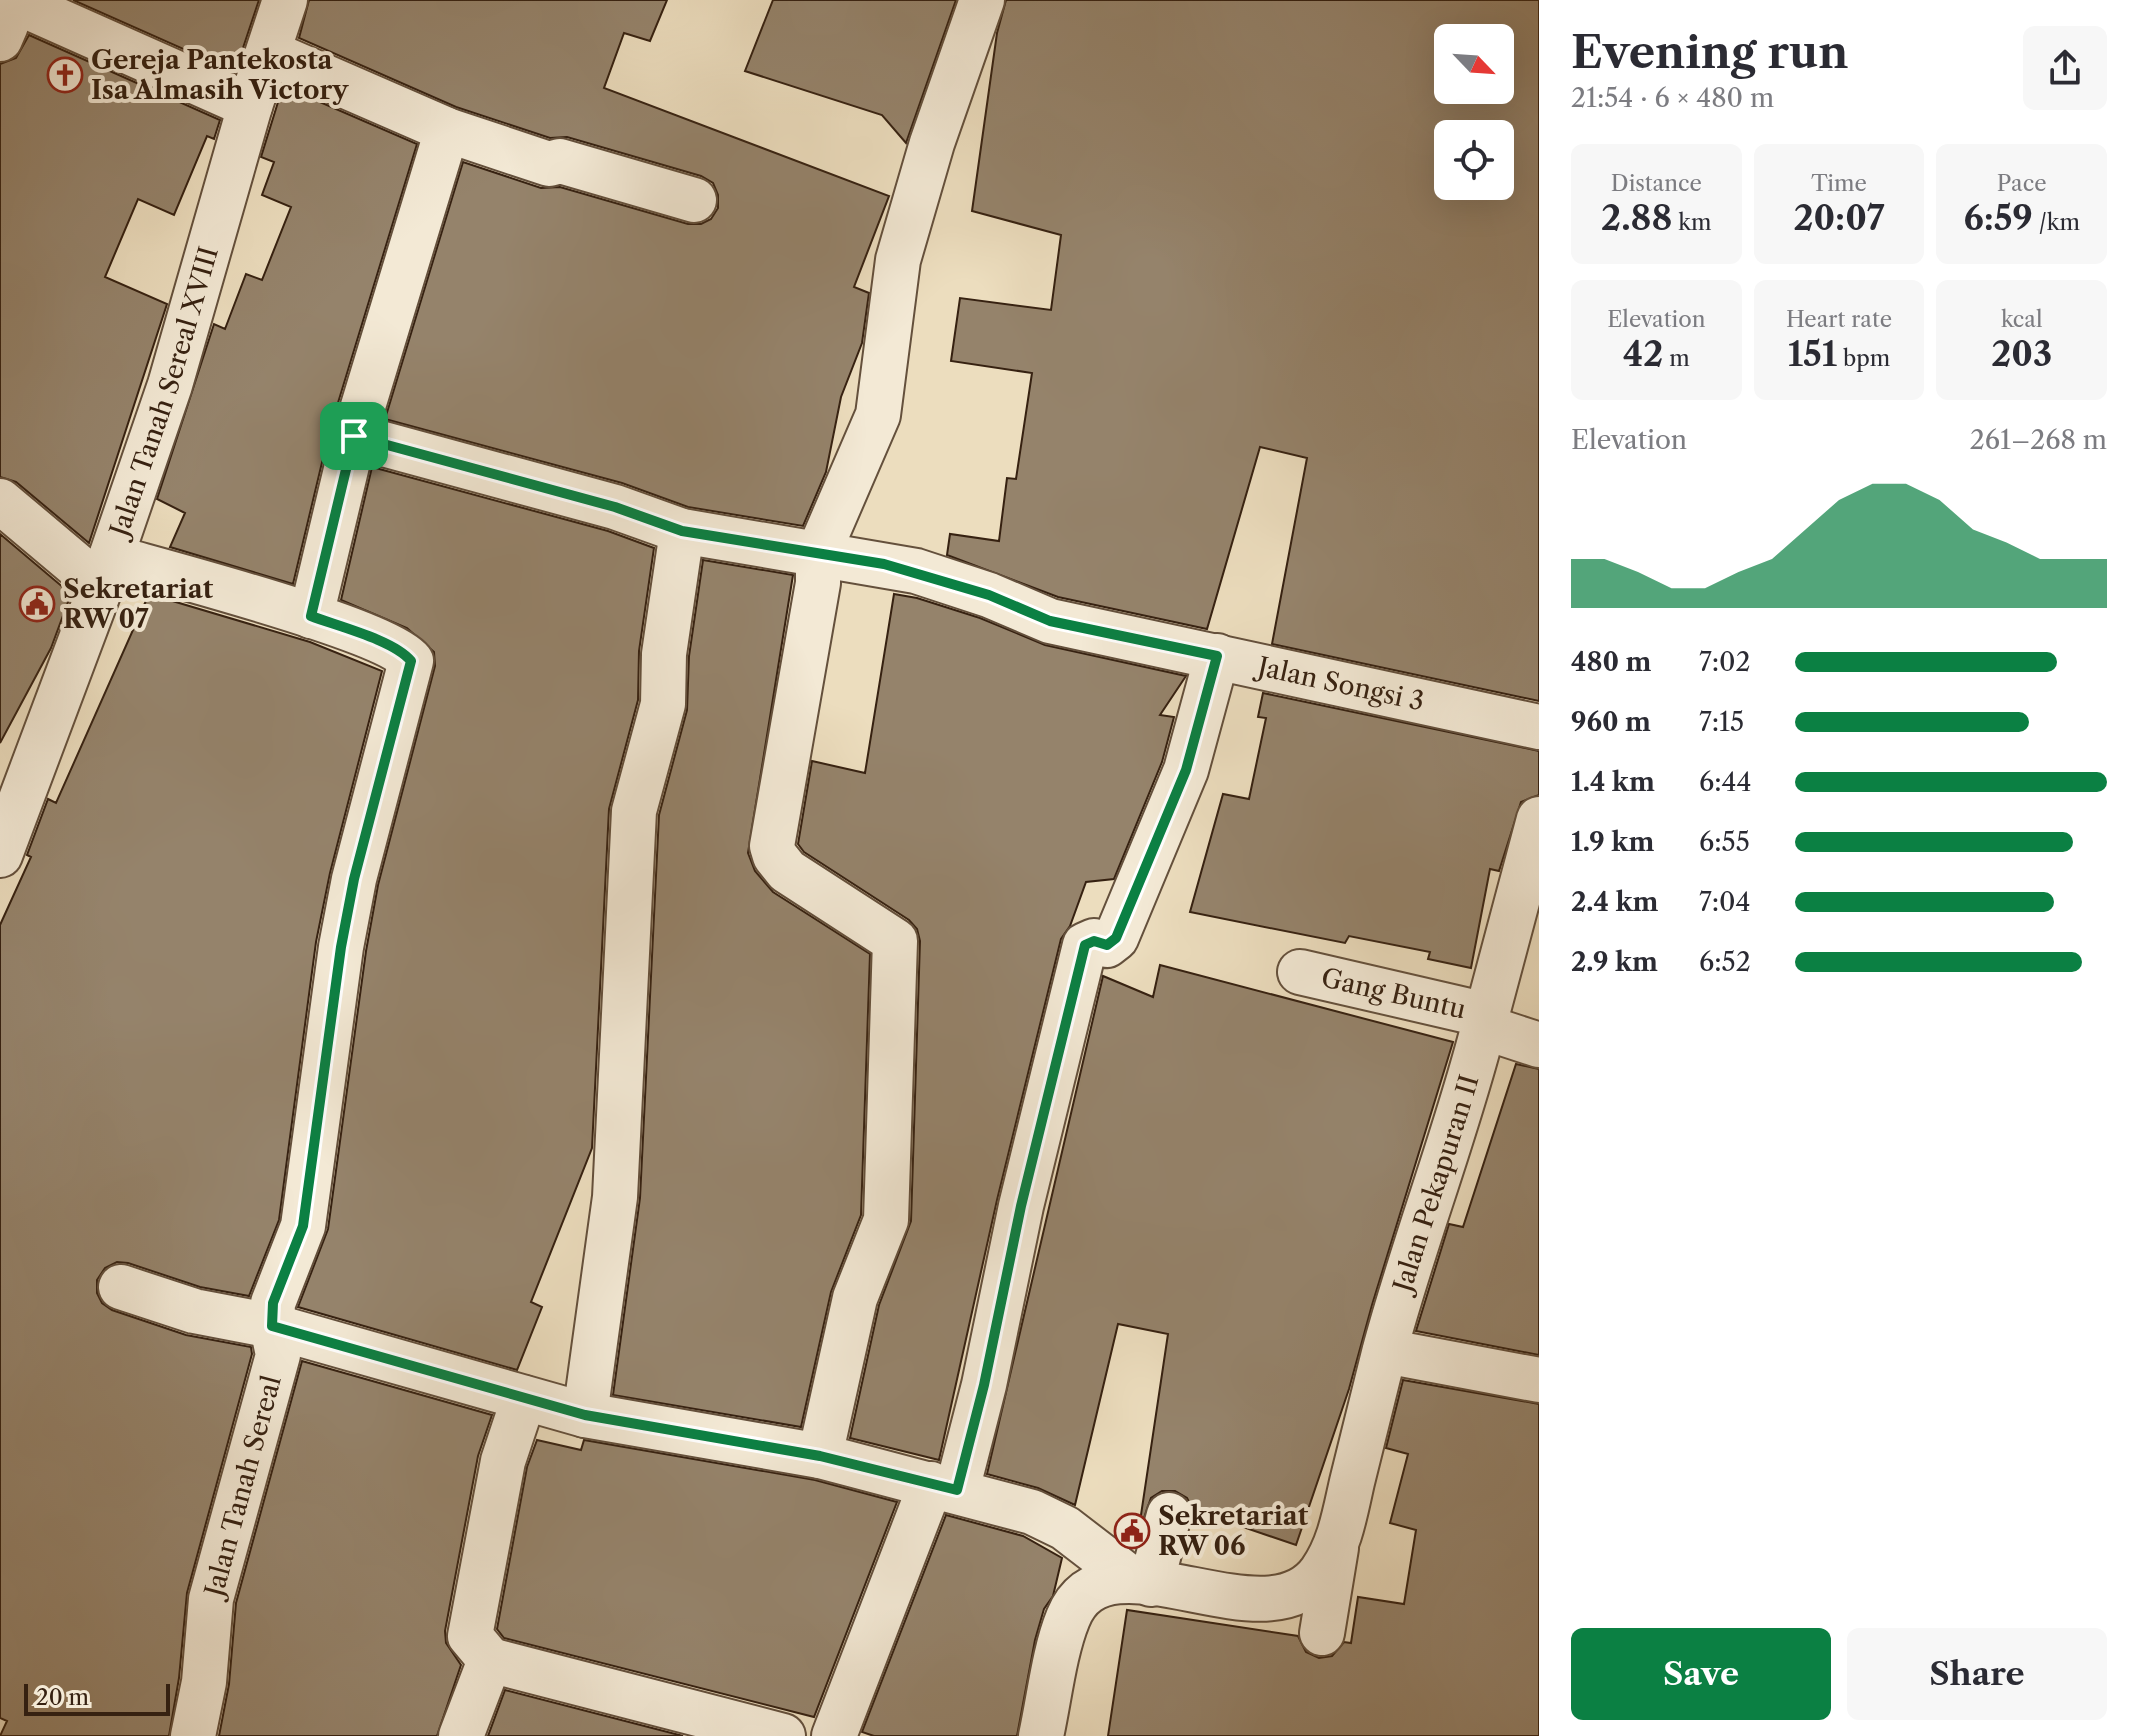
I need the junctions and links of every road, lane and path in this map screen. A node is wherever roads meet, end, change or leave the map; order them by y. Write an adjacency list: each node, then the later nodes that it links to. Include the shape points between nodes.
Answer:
1 (11, 0): 4 (street); 6 (street)
2 (285, 0): 5 (street, Jalan Tanah Sereal XVIII)
3 (982, 0): 12 (street, via 898,260 878,415)
4 (0, 39)
5 (270, 53): 6 (street, Jalan Tanah Sereal XVIII); 7 (street)
6 (250, 106): 13 (street, Jalan Tanah Sereal XVIII, via 170,385)
7 (447, 130): 8 (street, via 549,164 560,161); 9 (street)
8 (694, 200)
9 (354, 436): 11 (street, Jalan Songsi 3, via 615,507); 14 (street)
10 (0, 501): 13 (street)
11 (682, 531): 12 (street, Jalan Songsi 3); 28 (street, via 664,654 663,704 634,811 615,1197)
12 (818, 554): 15 (street, Jalan Songsi 3, via 916,571 1050,621); 29 (street, via 818,583 772,846 787,871 889,934 896,956 886,1220 855,1298)
13 (106, 571): 14 (street, Jalan Tanah Sereal); 17 (street, Jalan Tanah Sereal XVIII)
14 (311, 616): 24 (street, Jalan Tanah Sereal, via 388,645 411,661 354,879 303,1226 273,1303)
15 (1217, 656): 16 (street, Jalan Songsi 3); 30 (street, via 1186,770 1116,938 1107,945 1085,945 984,1385)
16 (1539, 727)
17 (9, 800): 19 (street, Jalan Tanah Sereal XVIII)
18 (1539, 819): 21 (street, Jalan Pekapuran II)
19 (0, 855)
20 (1300, 972): 21 (street, Gang Buntu)
21 (1485, 1021): 22 (street, Gang Buntu); 25 (street, Jalan Pekapuran II)
22 (1539, 1045)
23 (121, 1287): 24 (street, via 194,1311)
24 (272, 1326): 27 (street); 36 (street, Jalan Tanah Sereal, via 278,1355 211,1599)
25 (1401, 1327): 26 (street); 32 (street, Jalan Pekapuran II)
26 (1539, 1380)
27 (524, 1398): 28 (street); 35 (street, via 503,1461 470,1636)
28 (585, 1415): 29 (street)
29 (820, 1456): 30 (street)
30 (944, 1487): 33 (street, via 1032,1512 1065,1528); 39 (street)
31 (1169, 1515): 33 (street)
32 (1337, 1545): 33 (street, Jalan Pekapuran II, via 1319,1575 1300,1589 1271,1598); 34 (street, Jalan Pekapuran II)
33 (1143, 1582): 40 (street, Jalan Pekapuran II, via 1106,1582 1087,1592 1068,1617)
34 (1322, 1633)
35 (490, 1660): 37 (street); 38 (street)
36 (193, 1736)
37 (461, 1736)
38 (783, 1736)
39 (834, 1736)
40 (1041, 1736)

